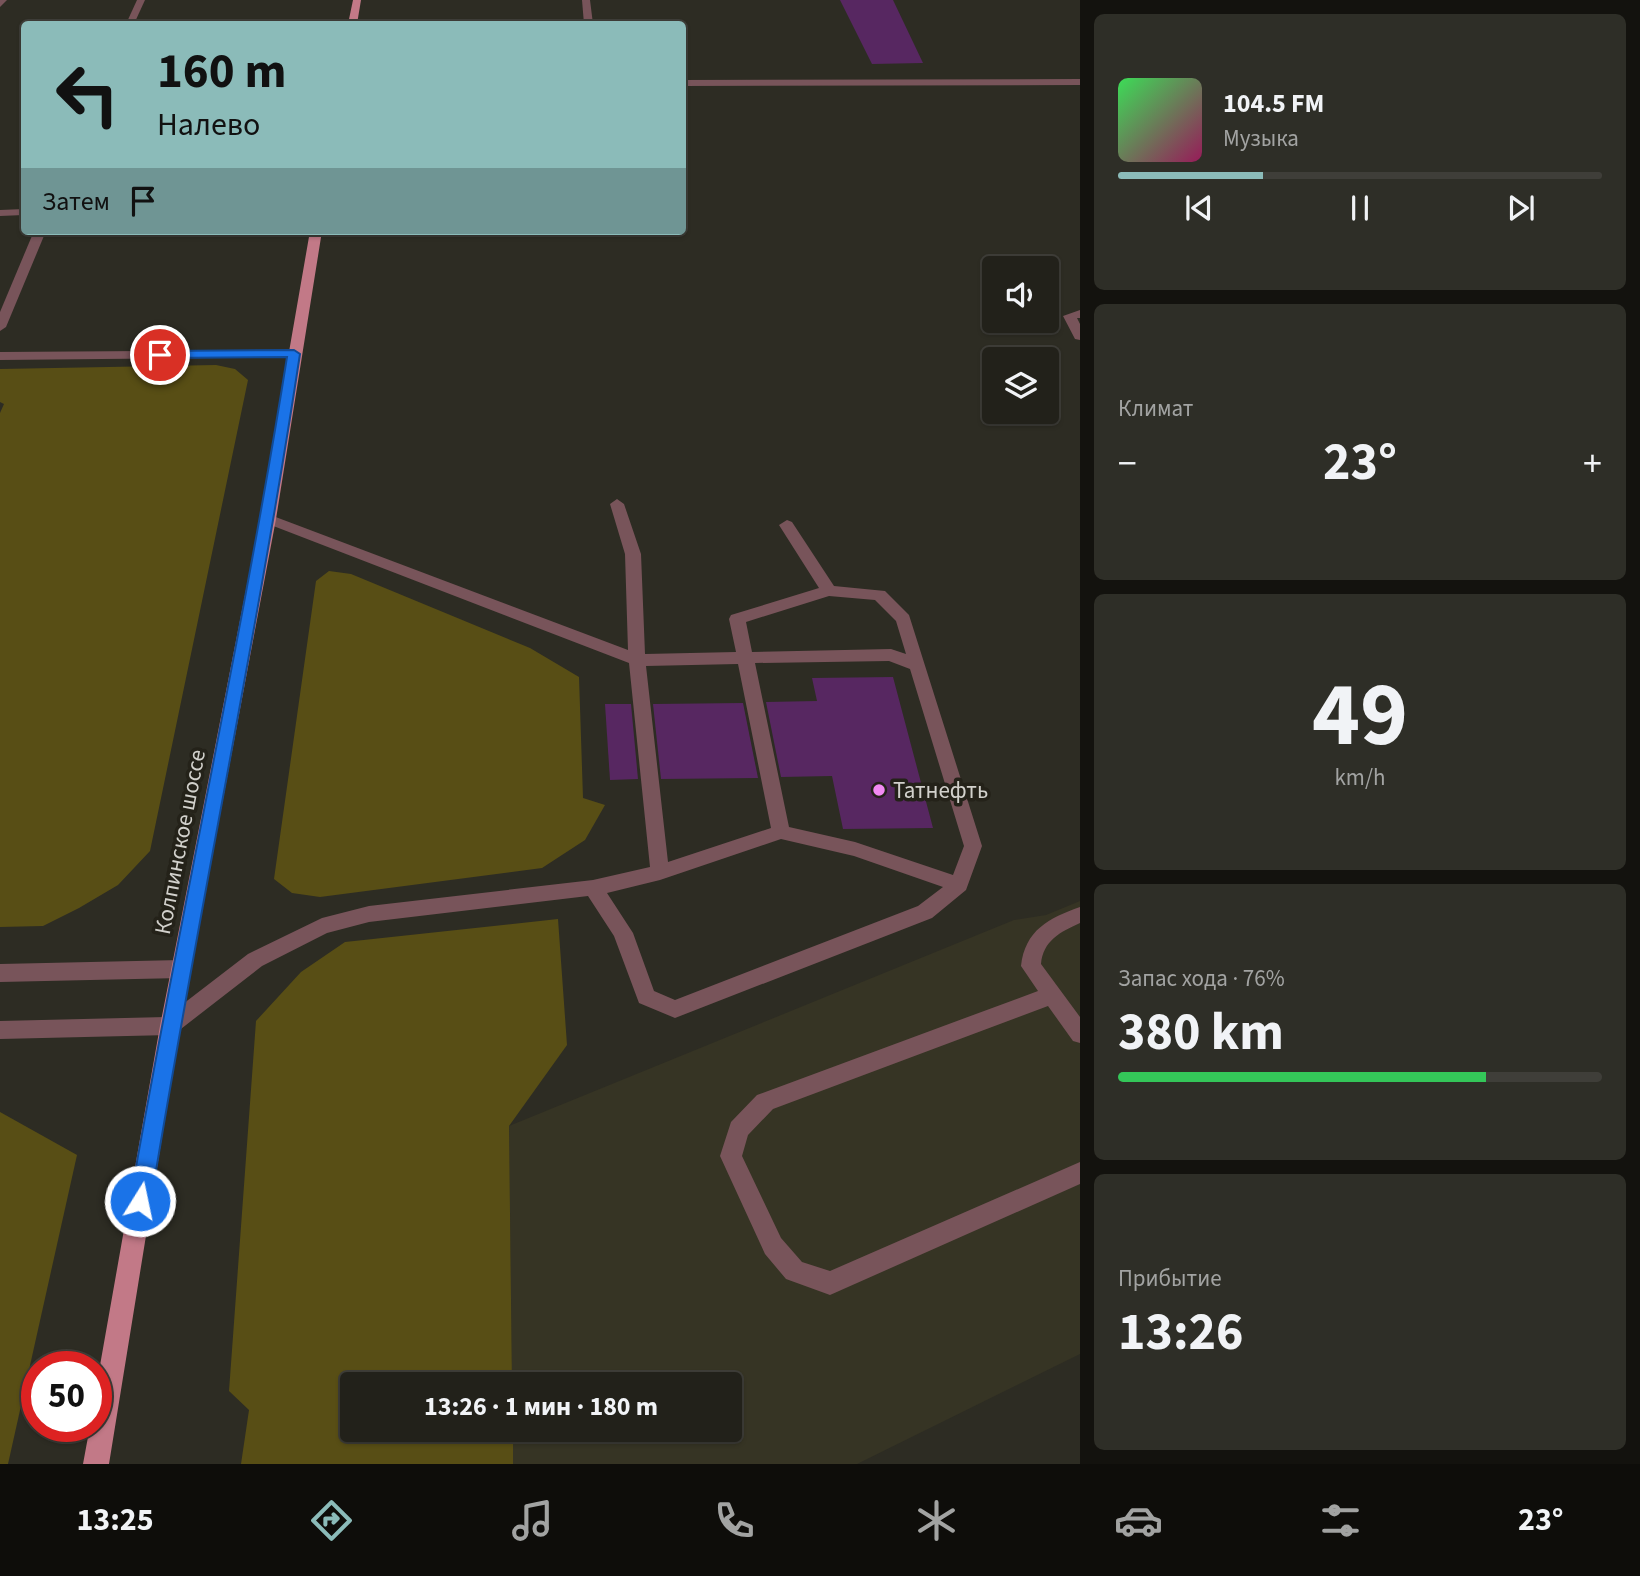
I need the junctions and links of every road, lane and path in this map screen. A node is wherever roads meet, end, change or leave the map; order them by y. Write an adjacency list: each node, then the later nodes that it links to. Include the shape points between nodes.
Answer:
1 (141, 0): 4 (street)
2 (357, 0): 5 (main road)
3 (586, 0): 6 (street)
4 (131, 21)
5 (353, 21)
6 (589, 21)
7 (1080, 82): 8 (street)
8 (686, 83)
9 (0, 212): 10 (street)
10 (21, 212)
11 (38, 235): 13 (street)
12 (315, 235): 17 (main road, Колпинское шоссе)
13 (5, 304): 15 (street)
14 (1080, 314): 16 (street, via 1069,316)
15 (0, 327)
16 (1080, 336)
17 (294, 354): 18 (street); 20 (main road, Колпинское шоссе)
18 (0, 356)
19 (617, 504): 24 (street, via 634,554)
20 (268, 519): 24 (street); 31 (main road, Колпинское шоссе)
21 (788, 524): 22 (street)
22 (830, 592): 23 (street, via 737,619); 25 (street, via 878,595 903,619)
23 (746, 657): 24 (street); 25 (street, via 891,655); 26 (street)
24 (637, 660): 27 (street)
25 (916, 665): 28 (street, via 973,846)
26 (781, 832): 27 (street); 28 (street, via 855,849)
27 (660, 872): 29 (street)
28 (959, 885): 29 (street, via 925,912 675,1009 646,997 623,933)
29 (593, 888): 34 (street, via 369,914 322,926 256,960)
30 (1080, 915): 33 (street, via 1045,930 1031,952 1031,966)
31 (181, 968): 32 (street); 34 (main road, Колпинское шоссе)
32 (0, 973)
33 (1052, 995): 36 (street); 37 (street, via 765,1102 738,1129 731,1156 773,1246 794,1271 830,1283)
34 (170, 1026): 35 (street); 38 (main road, Колпинское шоссе)
35 (0, 1030)
36 (1080, 1034)
37 (1080, 1173)
38 (96, 1464)

